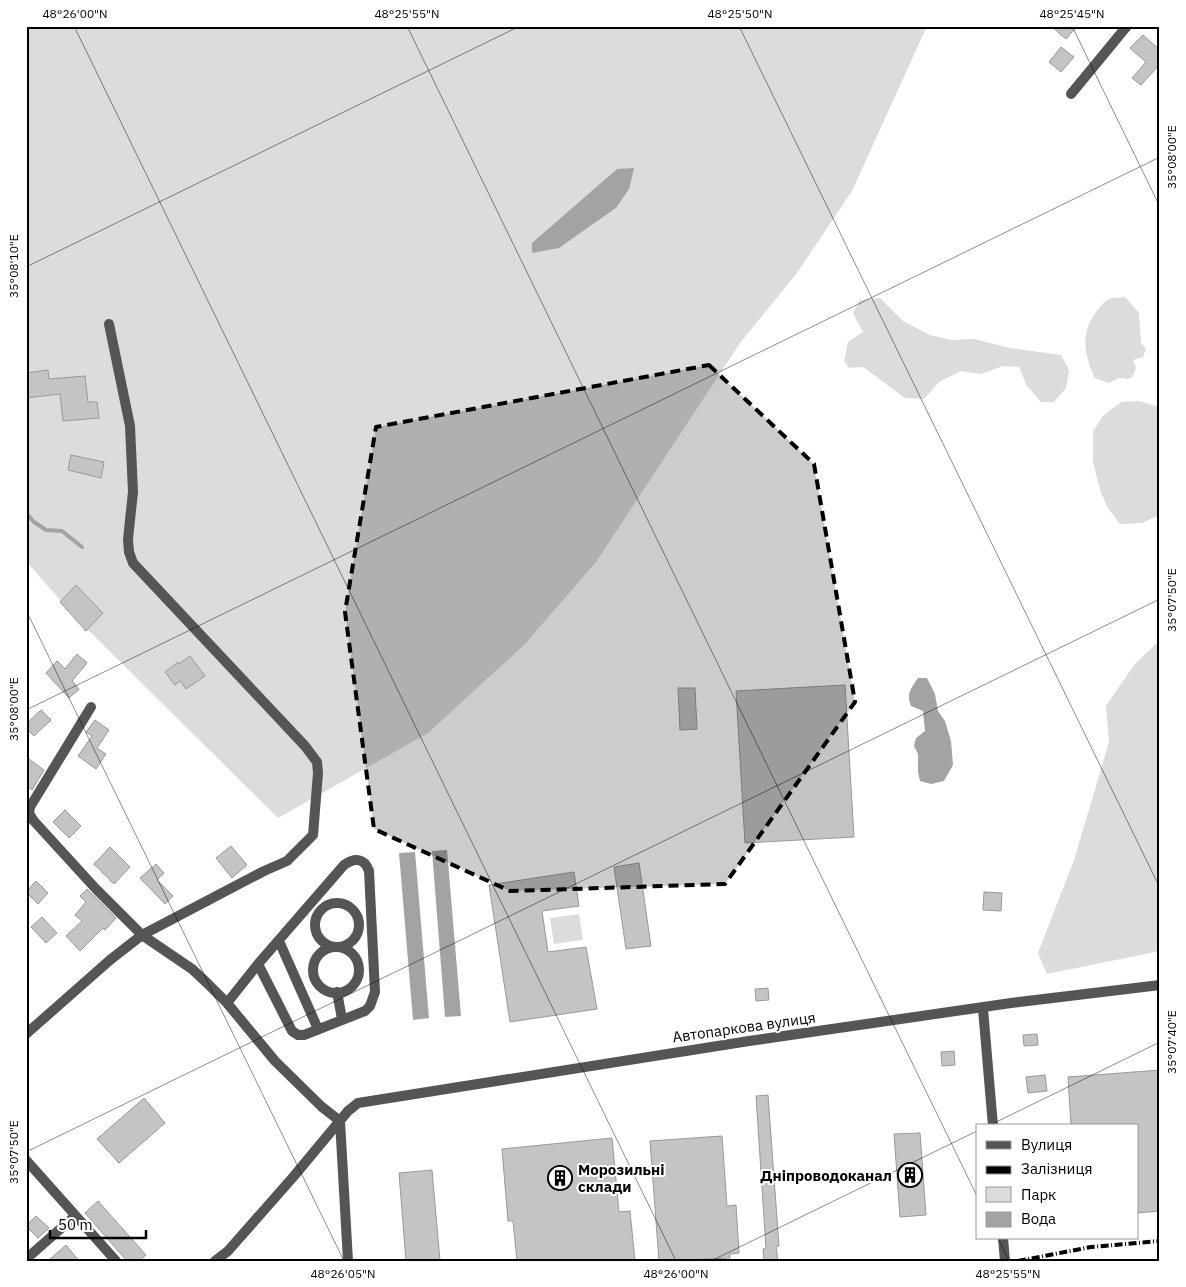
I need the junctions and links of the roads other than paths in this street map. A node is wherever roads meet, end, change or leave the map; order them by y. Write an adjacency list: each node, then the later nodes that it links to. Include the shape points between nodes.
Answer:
1 (1127, 26): 2 (street)
2 (1070, 94)
3 (109, 324): 5 (street, via 130,426 133,492 128,552 133,563 305,746 317,762 318,773 313,835 287,861)
4 (91, 707): 5 (street, via 29,813)
5 (142, 935): 11 (street, via 192,970); 15 (street)
6 (279, 941): 8 (street); 13 (street, via 344,865 358,859 368,865 375,992 366,1010); 14 (street)
7 (336, 947): 7 (street, via 353,940 359,923 354,912 344,905 332,904 321,910 315,921 316,934 324,943); 10 (street, via 319,955 314,967 319,985); 10 (street, via 353,955 359,973 354,984 343,992)
8 (258, 964): 11 (street); 14 (street, via 292,1031 304,1035)
9 (1160, 985): 12 (street, Автопаркова вулиця)
10 (336, 992): 13 (street)
11 (227, 1003): 16 (street, via 275,1061)
12 (983, 1008): 16 (street, Автопаркова вулиця, via 372,1100 358,1103); 17 (street)
13 (342, 1019): 14 (street)
14 (318, 1028)
15 (26, 1034)
16 (340, 1121): 23 (street, Автопаркова вулиця, via 240,1238); 24 (street)
17 (993, 1124)
18 (26, 1160): 19 (street)
19 (75, 1216): 21 (street); 22 (street)
20 (1003, 1240): 25 (street)
21 (26, 1259)
22 (116, 1261)
23 (215, 1261)
24 (348, 1261)
25 (1005, 1261)

